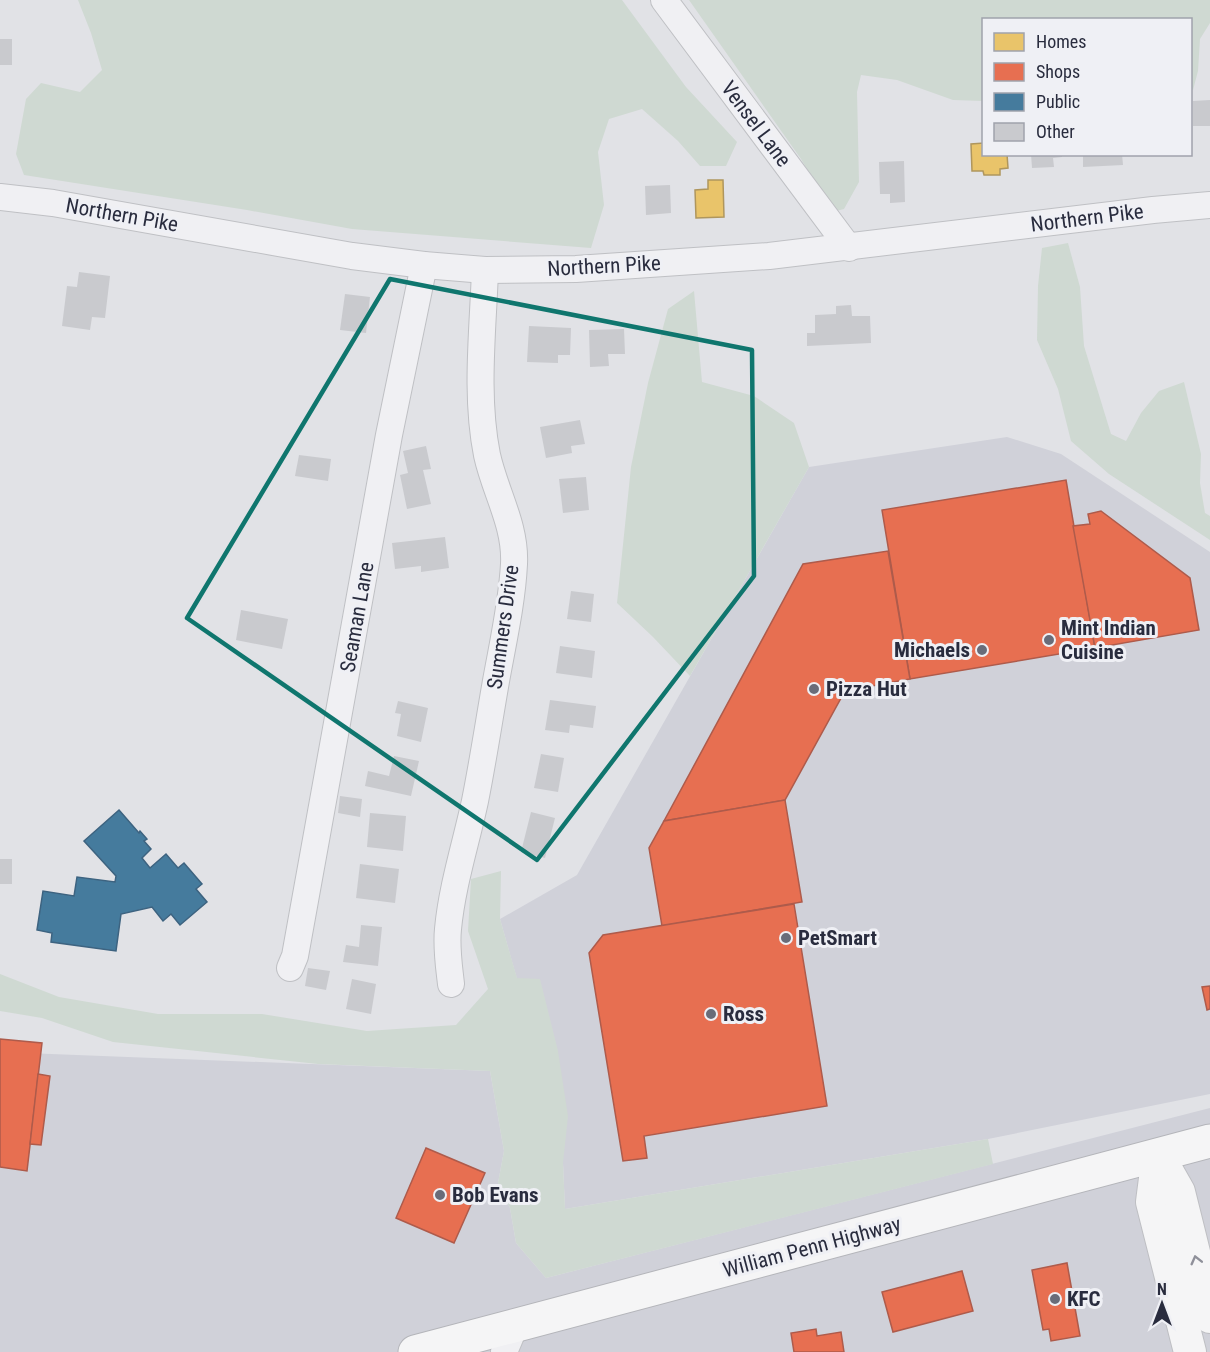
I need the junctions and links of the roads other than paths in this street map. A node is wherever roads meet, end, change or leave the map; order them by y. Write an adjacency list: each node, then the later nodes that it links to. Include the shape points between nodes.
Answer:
1 (663, 0): 4 (street, Vensel Lane)
2 (0, 197): 5 (street, Northern Pike)
3 (1210, 206): 4 (street, Northern Pike)
4 (849, 248): 6 (street, Northern Pike, via 576,269)
5 (423, 265): 6 (street, Northern Pike); 7 (street, Seaman Lane)
6 (485, 270): 8 (street, Summers Drive, via 483,428 513,539 514,562 475,799 448,929)
7 (290, 968)
8 (451, 984)
9 (1210, 1141): 10 (highway, William Penn Highway)
10 (1158, 1155): 11 (main road, one-way to 10, via 1179,1192); 12 (highway, William Penn Highway); 15 (main road, via 1152,1202)
11 (1210, 1317)
12 (509, 1339): 13 (highway, William Penn Highway)
13 (468, 1345): 14 (highway, William Penn Highway)
14 (415, 1352)
15 (1190, 1352)

